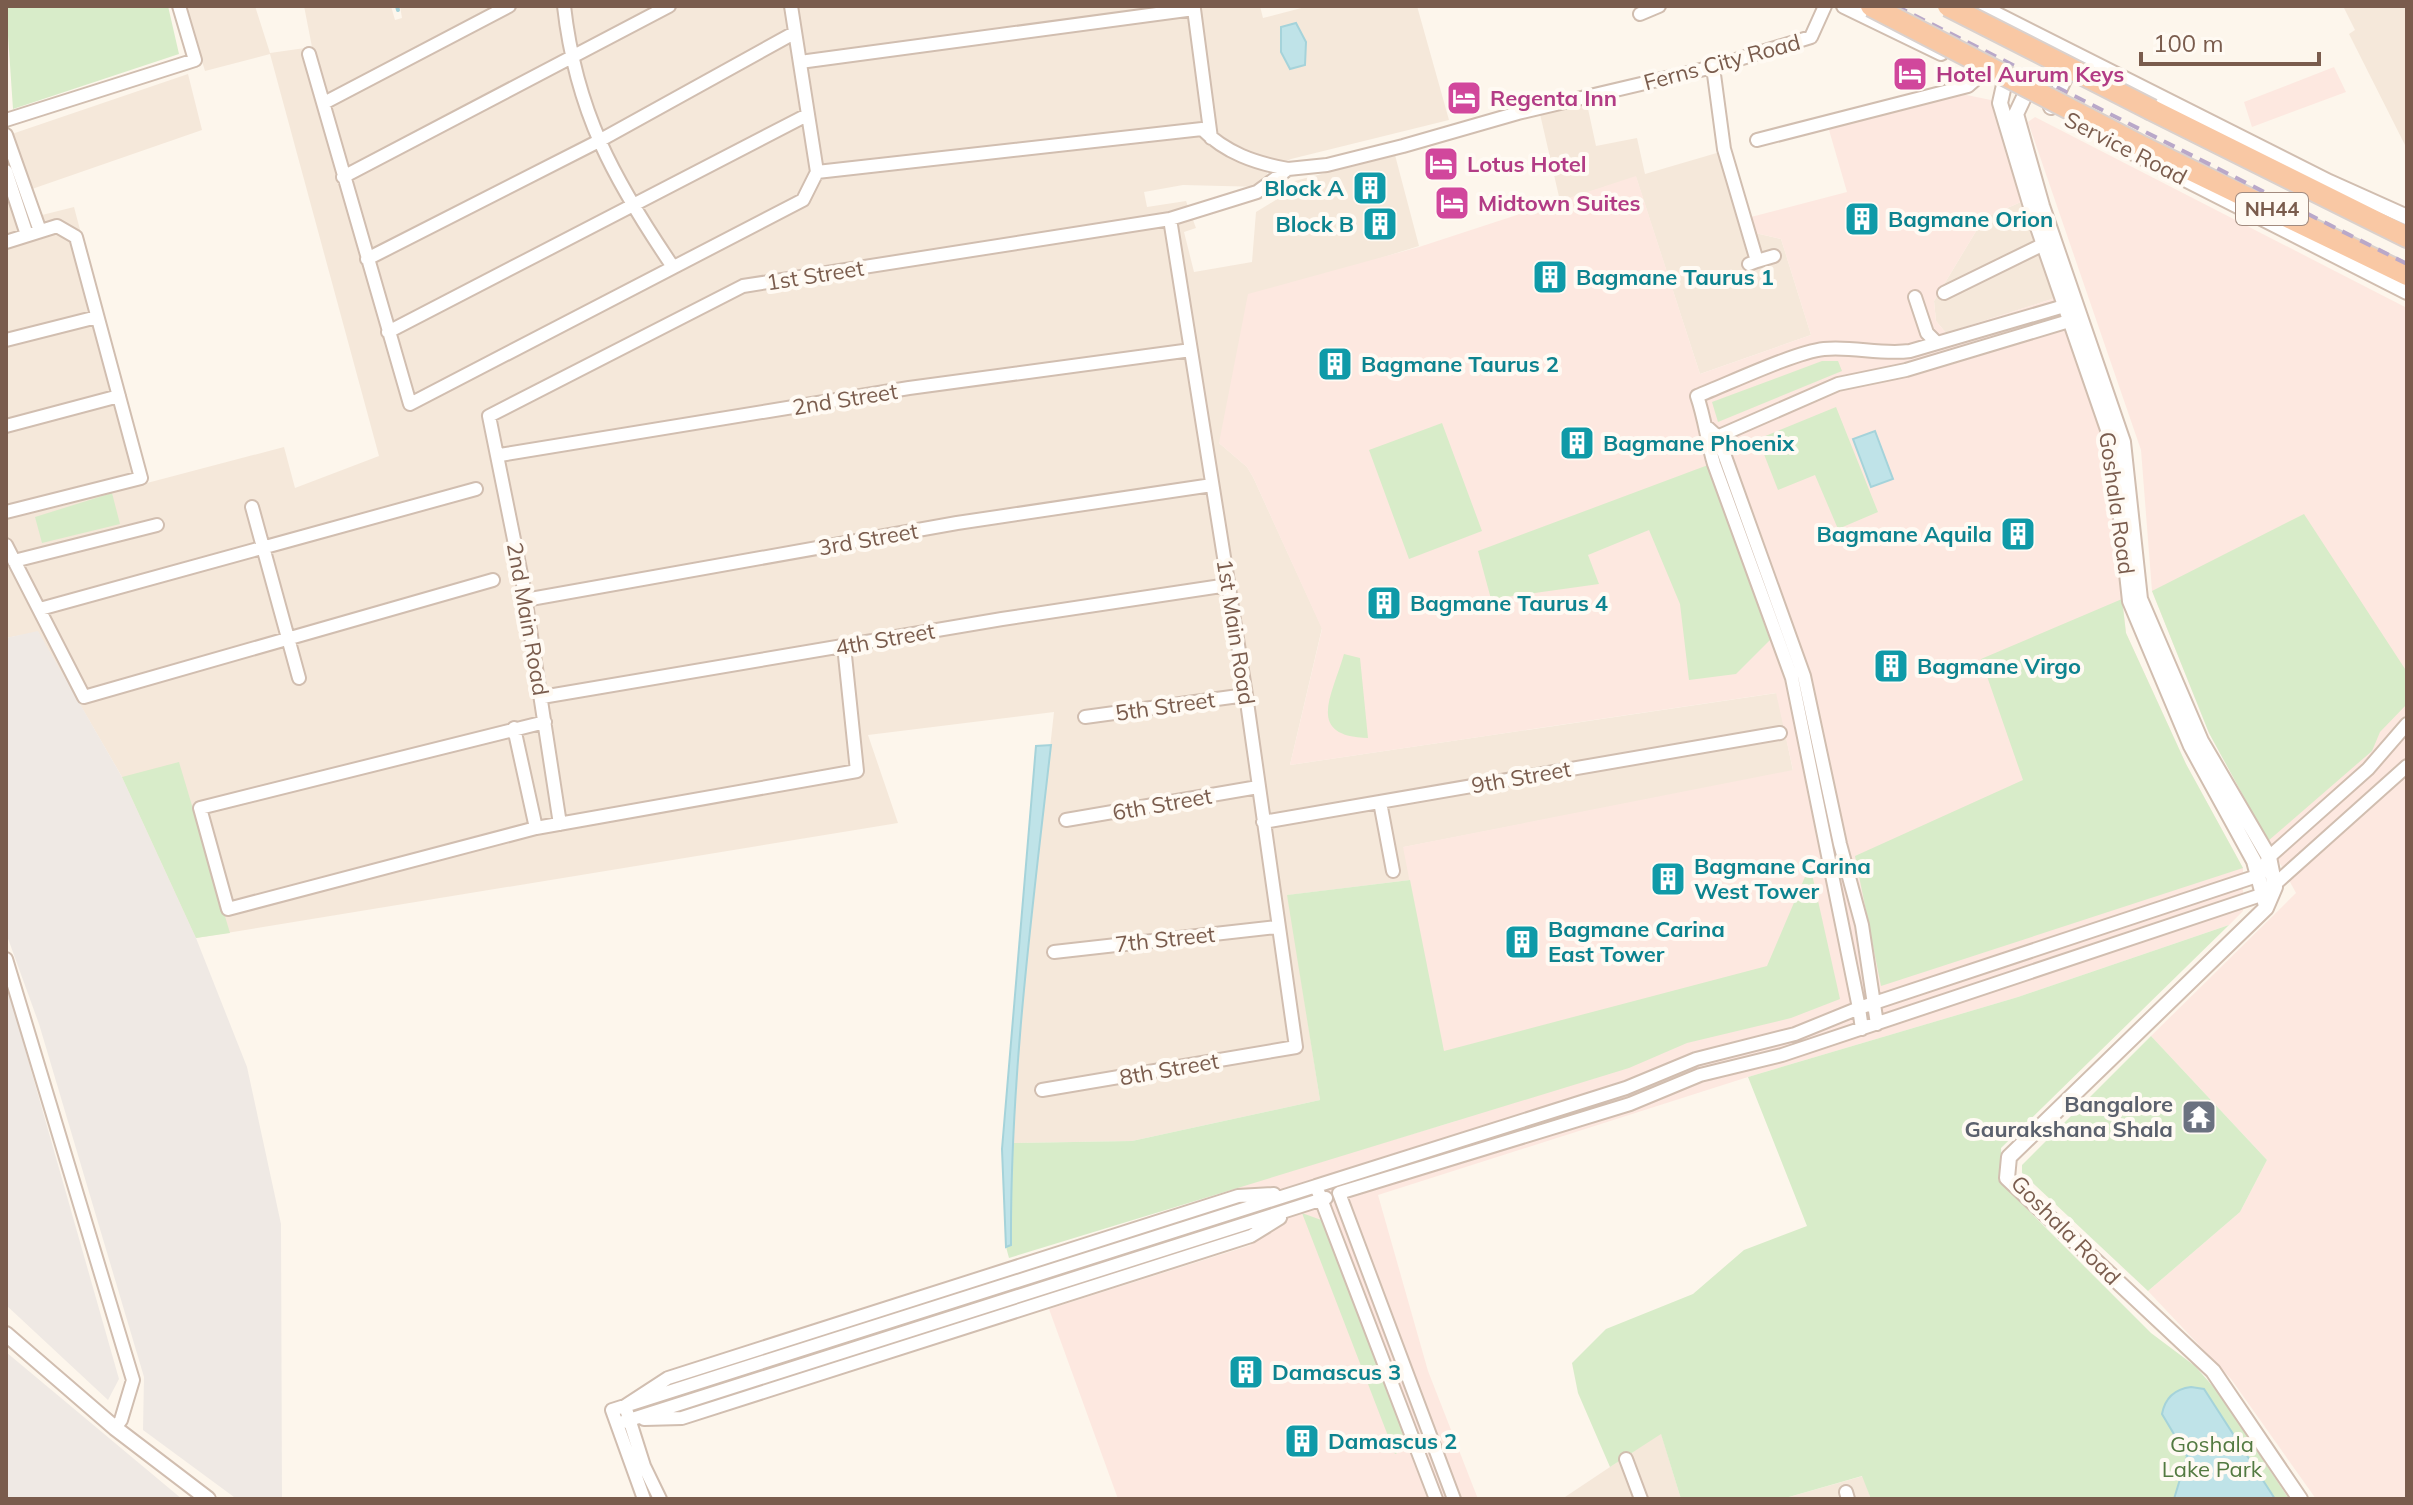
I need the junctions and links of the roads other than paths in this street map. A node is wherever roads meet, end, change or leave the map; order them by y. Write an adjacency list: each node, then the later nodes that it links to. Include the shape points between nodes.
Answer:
1 (179, 6): 25 (street, via 195,60)
2 (509, 6): 22 (street)
3 (564, 6): 16 (street)
4 (669, 6): 16 (street)
5 (791, 6): 13 (street)
6 (1659, 6): 12 (street)
7 (1825, 6): 18 (street, Ferns City Road, via 1811,37)
8 (1844, 6): 19 (street, Service Road)
9 (1871, 6): 46 (highway, NH44, bridge, via 2137,144)
10 (1948, 6): 40 (highway, NH44, bridge)
11 (1980, 6): 14 (street)
12 (1640, 14)
13 (794, 33): 17 (street); 29 (street)
14 (2077, 53): 23 (street); 37 (street)
15 (309, 54): 22 (street)
16 (570, 56): 29 (street); 33 (street)
17 (800, 62): 24 (street); 27 (street, via 1194,9)
18 (1713, 67): 30 (street, Ferns City Road, via 1342,161); 43 (street, via 1724,149 1753,263)
19 (1983, 73): 20 (street, Service Road); 28 (street, via 1968,86)
20 (2004, 85): 21 (street, Service Road); 42 (street, Goshala Road, via 2000,103)
21 (2025, 95): 23 (street, Service Road); 42 (street, Goshala Road, via 2016,114)
22 (324, 103): 33 (street)
23 (2050, 109): 47 (street, Service Road)
24 (807, 115): 32 (street); 35 (street)
25 (6, 120)
26 (6, 135): 34 (street)
27 (1211, 138): 30 (street, via 1259,163); 32 (street, via 1202,129)
28 (1757, 140)
29 (597, 142): 35 (street); 44 (street)
30 (1288, 169): 36 (street, Ferns City Road, via 1257,192)
31 (6, 171): 34 (street)
32 (817, 172): 45 (street, via 803,200)
33 (343, 177): 44 (street)
34 (19, 191): 39 (street)
35 (631, 206): 45 (street); 52 (street)
36 (1188, 213): 38 (street, 1st Street)
37 (2407, 217)
38 (1170, 219): 55 (street, 1st Main Road); 57 (street, 1st Street, via 743,286)
39 (34, 233): 41 (street); 51 (street, via 57,226 76,237)
40 (2407, 237)
41 (6, 242)
42 (2049, 242): 48 (street); 50 (street, Goshala Road)
43 (1774, 256)
44 (367, 259): 52 (street)
45 (673, 267): 52 (street, via 410,404)
46 (2407, 275)
47 (2407, 292)
48 (1944, 293)
49 (1915, 297): 54 (street, via 1927,333)
50 (2074, 312): 54 (street); 59 (street, via 1906,370 1838,384); 72 (street, Goshala Road, via 2123,442)
51 (97, 317): 53 (street); 56 (street)
52 (388, 332)
53 (6, 340)
54 (1937, 343): 59 (street, via 1890,354 1820,349 1697,396)
55 (1191, 350): 60 (street, 2nd Street, via 909,388); 61 (street, 1st Main Road)
56 (119, 396): 58 (street); 64 (street, via 141,478)
57 (489, 416): 60 (street, 2nd Main Road)
58 (6, 426)
59 (1711, 435): 98 (street, via 1804,676); 99 (street, via 1792,678)
60 (500, 455): 71 (street, 2nd Main Road)
61 (1212, 485): 70 (street, 1st Main Road); 71 (street, 3rd Street, via 957,523)
62 (476, 489): 67 (street)
63 (252, 507): 67 (street)
64 (6, 512)
65 (157, 525): 68 (street)
66 (6, 545): 68 (street)
67 (263, 547): 73 (street); 74 (street)
68 (14, 561): 73 (street)
69 (493, 580): 74 (street)
70 (1228, 585): 75 (street, 4th Street); 77 (street, 1st Main Road)
71 (525, 600): 78 (street, 2nd Main Road)
72 (2135, 600): 91 (street, Goshala Road, via 2201,741); 93 (street, Goshala Road, via 2191,746)
73 (40, 609): 74 (street, via 84,697)
74 (288, 638): 76 (street)
75 (844, 646): 78 (street, 4th Street); 89 (street, via 857,771)
76 (299, 678)
77 (1246, 695): 79 (street, 5th Street); 85 (street, 1st Main Road)
78 (542, 697): 80 (street, 2nd Main Road)
79 (1085, 717)
80 (545, 722): 82 (street); 89 (street, 2nd Main Road)
81 (2407, 724): 91 (street, via 2368,769)
82 (514, 728): 90 (street); 90 (street, via 200,808 228,909)
83 (1780, 733): 86 (street, 9th Street)
84 (2407, 766): 94 (street)
85 (1258, 787): 87 (street, 6th Street); 88 (street, 1st Main Road)
86 (1380, 802): 88 (street, 9th Street); 92 (street)
87 (1066, 820)
88 (1263, 822): 95 (street, 1st Main Road)
89 (560, 824): 90 (street)
90 (536, 828)
91 (2269, 857): 93 (street); 94 (street, Goshala Road)
92 (1393, 871)
93 (2260, 875): 94 (street, Goshala Road); 98 (street)
94 (2269, 896): 100 (street); 121 (street, Goshala Road, via 2009,1157 2007,1178 2213,1371)
95 (1277, 927): 96 (street, 7th Street); 102 (street, 1st Main Road)
96 (1054, 952)
97 (6, 959): 113 (street, via 133,1380)
98 (1875, 1002): 99 (street); 100 (street)
99 (1859, 1008): 101 (street); 105 (street, via 1795,1034 1696,1059)
100 (1877, 1024): 101 (street)
101 (1862, 1029): 105 (street, via 1700,1075 1630,1104)
102 (1296, 1047): 103 (street, 8th Street)
103 (1042, 1090)
104 (1316, 1186): 105 (street); 106 (street); 107 (street)
105 (1337, 1187): 107 (street); 119 (street)
106 (1292, 1194): 110 (street); 110 (street, via 1238,1196 668,1378)
107 (1321, 1200): 108 (street); 118 (street)
108 (1296, 1207): 111 (street); 111 (street, via 1251,1236 971,1326 682,1418)
109 (6, 1334): 113 (street)
110 (625, 1406): 111 (street); 112 (street, via 612,1410)
111 (629, 1420): 112 (street); 117 (street)
112 (616, 1424): 116 (street)
113 (115, 1428): 115 (street)
114 (1626, 1459): 120 (street)
115 (208, 1499)
116 (644, 1499)
117 (660, 1499)
118 (1436, 1499)
119 (1454, 1499)
120 (1641, 1499)
121 (2300, 1499)

